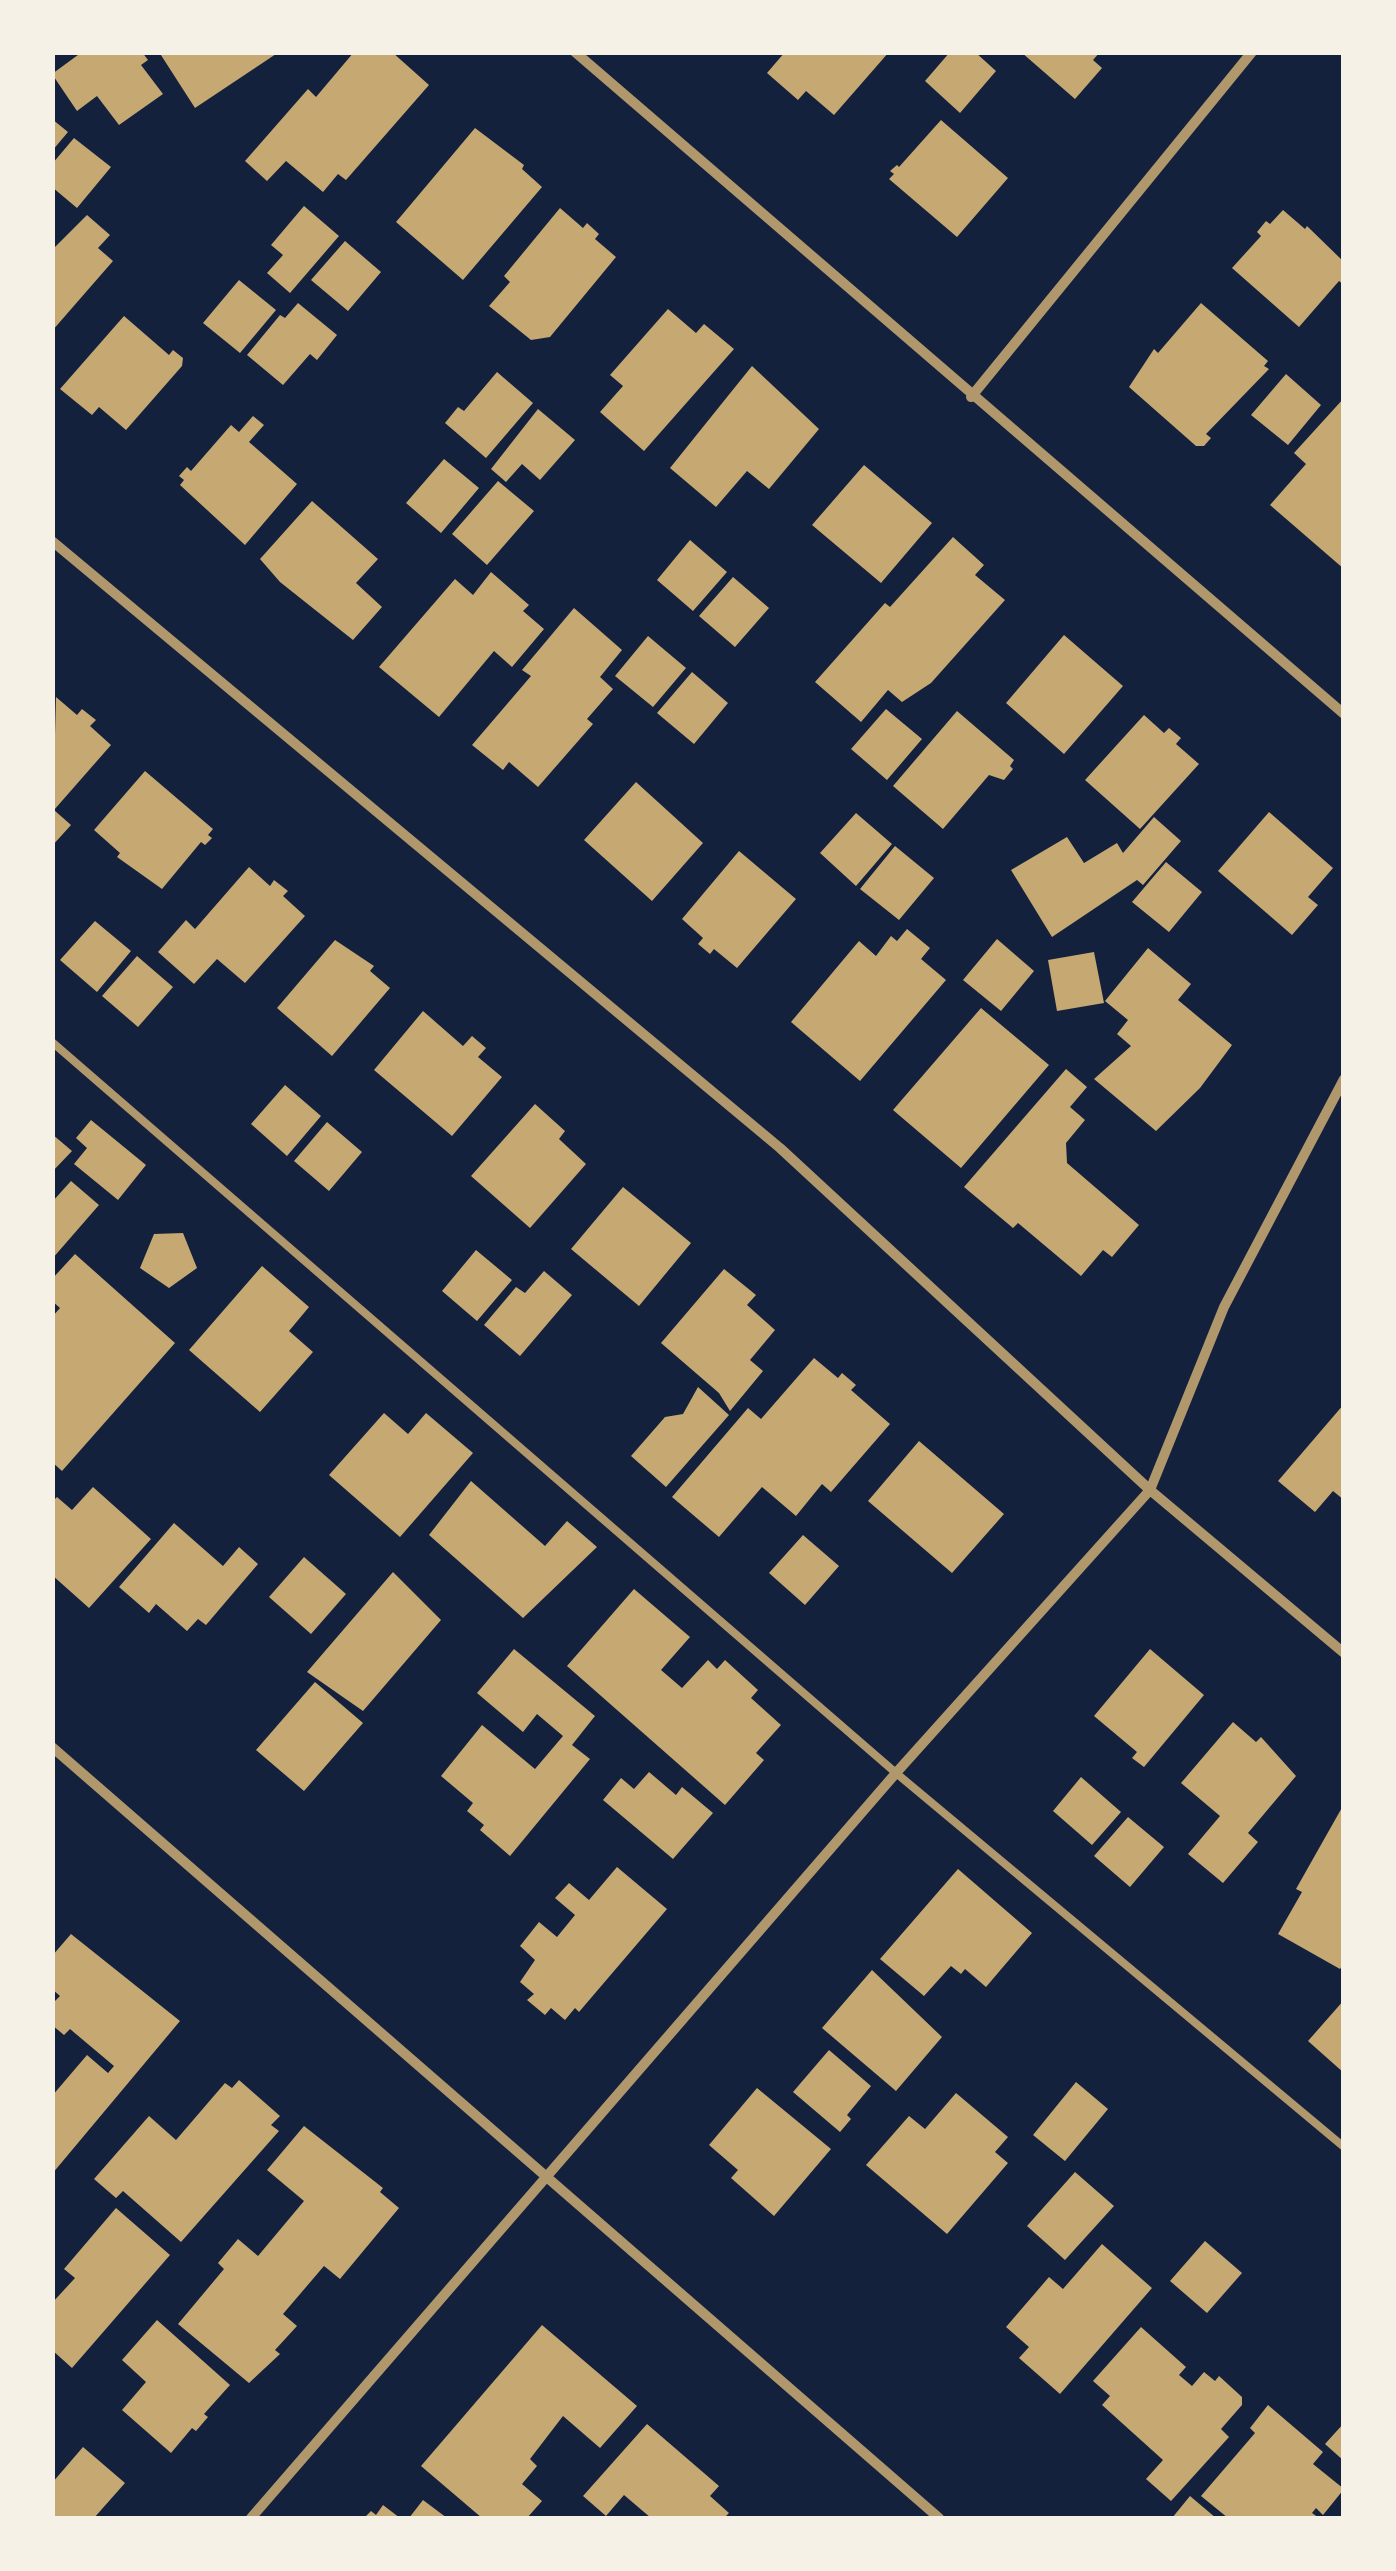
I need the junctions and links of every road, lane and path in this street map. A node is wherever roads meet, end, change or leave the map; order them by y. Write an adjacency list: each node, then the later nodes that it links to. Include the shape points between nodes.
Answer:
1 (576, 52): 3 (street)
2 (1252, 52): 3 (street)
3 (972, 397): 5 (street)
4 (52, 541): 8 (street, via 780,1148)
5 (1344, 714)
6 (52, 1042): 11 (lane)
7 (1344, 1079): 8 (street, via 1224,1307)
8 (1150, 1490): 9 (street); 11 (street)
9 (1344, 1653)
10 (52, 1747): 13 (street)
11 (896, 1773): 12 (lane); 13 (street)
12 (1344, 2147)
13 (547, 2177): 14 (street); 15 (street)
14 (252, 2518)
15 (939, 2518)

